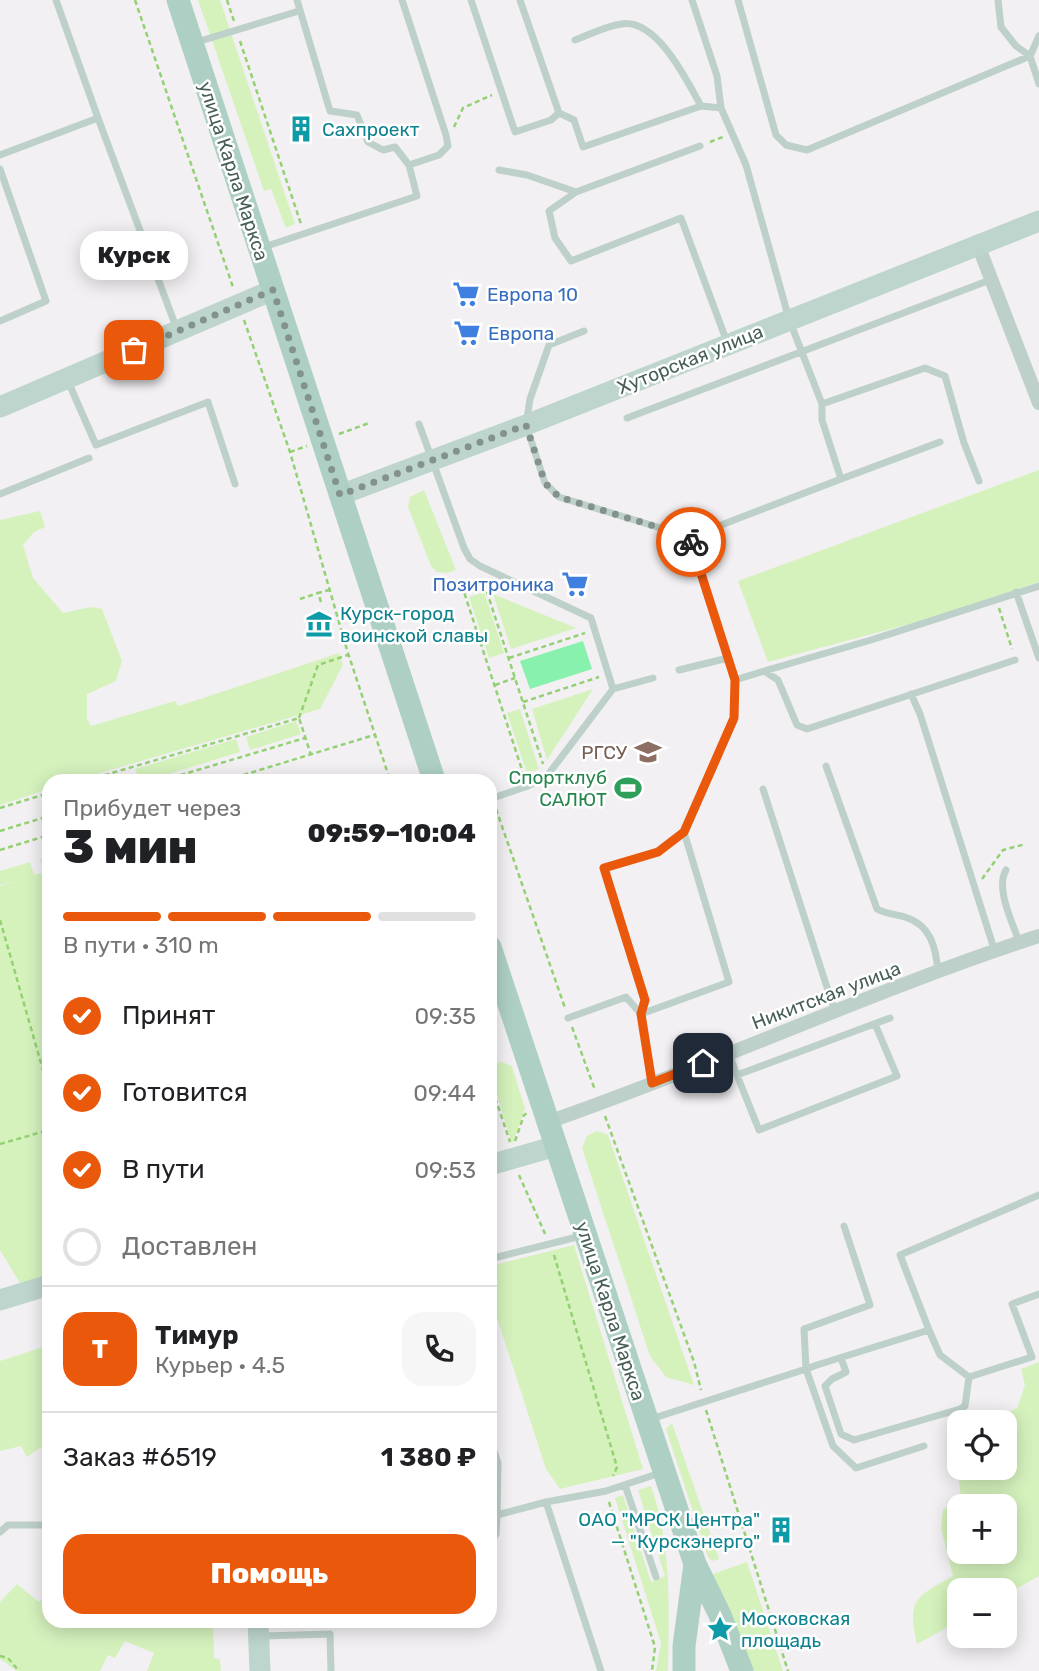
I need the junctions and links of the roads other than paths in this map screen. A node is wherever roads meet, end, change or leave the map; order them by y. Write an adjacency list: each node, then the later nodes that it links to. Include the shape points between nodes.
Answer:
1 (56, 0): 19 (lane)
2 (178, 0): 13 (main road, улица Карла Маркса)
3 (297, 0): 10 (lane)
4 (402, 0): 22 (lane, via 448,146 439,155)
5 (471, 0): 18 (lane, via 515,132)
6 (520, 0): 18 (lane)
7 (692, 0): 17 (lane, via 717,76)
8 (738, 0): 14 (lane, via 776,135 786,145 807,150)
9 (998, 0): 14 (lane, via 1001,27)
10 (299, 11): 13 (lane); 22 (lane, via 330,111 357,115 368,142 383,150 395,147)
11 (1039, 36): 14 (lane)
12 (575, 40): 16 (lane, via 623,23 638,27 672,55)
13 (193, 43): 29 (main road, улица Карла Маркса)
14 (1030, 56): 15 (lane)
15 (1039, 84)
16 (701, 106): 17 (lane); 18 (lane, via 583,147 574,120)
17 (720, 108): 32 (lane, via 746,166)
18 (559, 113)
19 (98, 118): 21 (lane); 34 (lane)
20 (700, 146): 26 (lane)
21 (0, 155)
22 (409, 166): 29 (lane, via 417,196)
23 (0, 169): 25 (lane)
24 (499, 170): 26 (lane)
25 (2, 181): 33 (lane, via 46,301)
26 (576, 192): 36 (lane, via 549,211 555,238 571,261 681,218)
27 (1039, 220): 28 (street, Хуторская улица)
28 (978, 245): 30 (street); 32 (street, Хуторская улица)
29 (259, 249): 31 (main road, улица Карла Маркса)
30 (990, 280): 37 (lane); 39 (street)
31 (273, 290): 34 (street); 52 (main road, улица Карла Маркса)
32 (789, 319): 37 (lane); 44 (street, Хуторская улица)
33 (0, 321)
34 (178, 331): 38 (street)
35 (584, 331): 44 (lane, via 549,345)
36 (724, 334)
37 (802, 351): 40 (lane); 42 (lane)
38 (67, 378): 41 (street); 50 (lane, via 96,445 208,402)
39 (1038, 396)
40 (822, 404): 48 (lane, via 822,420); 49 (lane, via 925,368 945,376)
41 (0, 407)
42 (627, 418)
43 (419, 424): 47 (lane)
44 (526, 425): 47 (street, Хуторская улица); 53 (lane, via 545,483 559,497)
45 (940, 442): 48 (lane)
46 (89, 458): 51 (lane)
47 (432, 460): 52 (street, Хуторская улица); 63 (lane, via 470,559 591,618)
48 (841, 479): 53 (lane)
49 (979, 481)
50 (236, 484)
51 (0, 495)
52 (340, 495): 66 (main road, улица Карла Маркса)
53 (690, 537): 56 (lane)
54 (1039, 586): 55 (lane)
55 (1016, 592): 57 (lane); 60 (lane)
56 (728, 659): 59 (lane); 62 (lane)
57 (1039, 659)
58 (1015, 660): 64 (lane)
59 (679, 670)
60 (764, 671): 62 (lane); 64 (lane, via 778,680 797,725 807,729)
61 (653, 678): 63 (lane)
62 (735, 680): 69 (lane, via 734,718)
63 (613, 689): 68 (lane, via 547,776)
64 (911, 694): 73 (lane)
65 (826, 766): 75 (lane, via 877,909 907,918 928,932)
66 (433, 774)
67 (763, 789): 76 (lane)
68 (497, 797)
69 (684, 832): 77 (lane, via 658,852 604,868 645,1000); 77 (lane, via 729,982)
70 (1006, 870): 72 (lane, via 1003,891)
71 (1039, 936): 72 (street, Никитская улица)
72 (1019, 943): 73 (street, Никитская улица)
73 (995, 952): 75 (street, Никитская улица)
74 (497, 968): 84 (main road, улица Карла Маркса)
75 (938, 973): 76 (street, Никитская улица)
76 (835, 1012): 81 (street, Никитская улица)
77 (641, 1014): 78 (lane, via 626,997); 83 (lane)
78 (568, 1018)
79 (890, 1018): 80 (lane)
80 (875, 1024): 82 (lane); 82 (lane, via 897,1076 759,1130)
81 (729, 1053): 82 (lane); 83 (street, Никитская улица)
82 (737, 1075)
83 (652, 1083): 84 (street, Никитская улица)
84 (548, 1122): 85 (main road, улица Карла Маркса)
85 (555, 1146): 86 (street); 89 (main road, улица Карла Маркса)
86 (497, 1163)
87 (1039, 1195): 94 (lane, via 900,1255)
88 (844, 1226): 96 (lane, via 870,1305 804,1329)
89 (585, 1234): 90 (lane); 99 (main road, улица Карла Маркса)
90 (497, 1257)
91 (42, 1287): 93 (street)
92 (1039, 1294): 97 (lane, via 1012,1304 1032,1357)
93 (0, 1300)
94 (929, 1331): 95 (lane); 97 (lane, via 940,1355)
95 (841, 1358): 96 (lane); 98 (lane, via 846,1372 825,1386 846,1438 854,1440)
96 (806, 1369): 99 (lane); 100 (lane, via 832,1446 856,1468)
97 (970, 1377): 98 (lane, via 967,1400)
98 (960, 1409)
99 (647, 1420): 102 (main road, улица Карла Маркса)
100 (924, 1446)
101 (497, 1460): 105 (lane)
102 (664, 1472): 103 (lane); 108 (main road, улица Карла Маркса)
103 (625, 1485): 104 (lane); 109 (lane)
104 (546, 1502): 105 (lane); 113 (lane)
105 (497, 1515)
106 (42, 1525): 107 (lane, via 8,1525)
107 (0, 1532)
108 (695, 1564): 114 (main road); 115 (main road, улица Карла Маркса)
109 (656, 1577)
110 (258, 1629): 111 (street); 112 (lane, via 330,1634)
111 (260, 1671)
112 (331, 1671)
113 (601, 1671)
114 (684, 1671)
115 (742, 1671)

